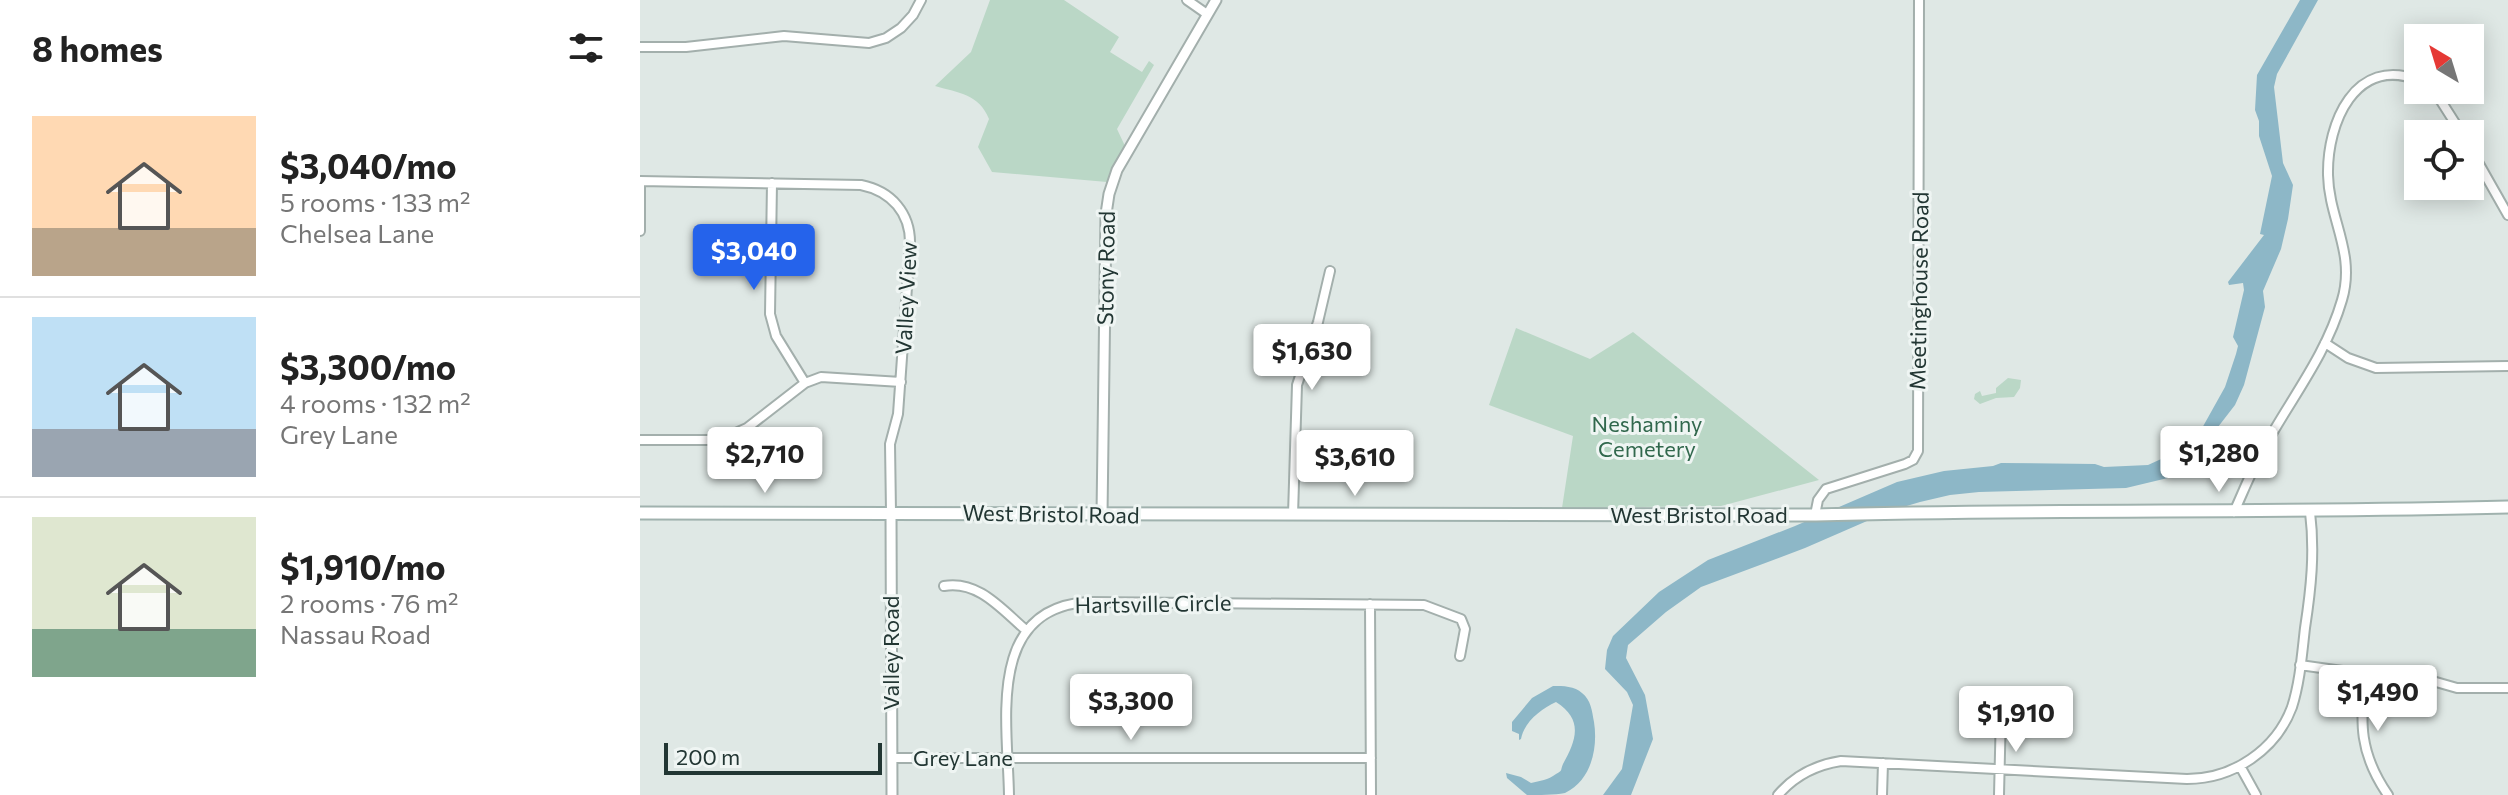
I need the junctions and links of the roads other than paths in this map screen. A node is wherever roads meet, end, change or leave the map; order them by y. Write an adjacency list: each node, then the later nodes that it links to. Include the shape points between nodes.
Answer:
1 (921, 0): 6 (street, via 901,28 869,43 784,36)
2 (1187, 0): 5 (street)
3 (1216, 0): 5 (street, Stony Road)
4 (1919, 0): 26 (street, Meetinghouse Road, via 1918,451 1905,464 1826,489)
5 (1207, 14): 24 (street, Stony Road, via 1123,159 1109,194)
6 (640, 47)
7 (2404, 76): 14 (street, via 2369,80 2351,95 2336,127 2329,189 2347,276)
8 (2484, 173): 11 (street)
9 (640, 181): 10 (street, Valley View); 12 (street)
10 (772, 183): 16 (street, Valley View, via 872,187 902,211 911,237); 17 (street, via 770,314 776,336)
11 (2508, 215)
12 (640, 231)
13 (1330, 271): 25 (street, via 1297,385)
14 (2325, 343): 15 (street, via 2376,368); 21 (street)
15 (2508, 366)
16 (901, 382): 17 (street, via 832,377); 20 (street, Valley View, via 890,444)
17 (805, 383): 18 (street, via 729,436)
18 (640, 440)
19 (2508, 507): 22 (main road, West Bristol Road)
20 (891, 512): 23 (main road, West Bristol Road); 24 (main road, West Bristol Road); 35 (street, Valley Road)
21 (2234, 512): 22 (main road, West Bristol Road); 26 (main road, West Bristol Road)
22 (2310, 512): 31 (street, via 2313,562)
23 (640, 513)
24 (1102, 515): 25 (main road, West Bristol Road)
25 (1293, 515): 26 (main road, West Bristol Road)
26 (1816, 515)
27 (944, 586): 29 (street, via 975,588)
28 (1370, 604): 29 (street, Hartsville Circle, via 1078,603 1049,612); 30 (street, Hartsville Circle, via 1424,605 1456,615 1465,629); 37 (street)
29 (1027, 631): 36 (street, Hartsville Circle, via 1009,668)
30 (1460, 656)
31 (2300, 665): 32 (street); 39 (street, via 2285,722)
32 (2365, 674): 33 (street, via 2457,688); 48 (street, via 2362,739)
33 (2508, 688)
34 (2001, 711): 40 (street)
35 (892, 758): 36 (street, Grey Lane); 41 (street, Valley Road)
36 (1009, 758): 37 (street, Grey Lane); 42 (street, Hartsville Circle)
37 (1371, 758): 43 (street)
38 (1883, 763): 40 (street); 44 (street, via 1817,766); 45 (street)
39 (2240, 766): 40 (street, via 2195,779); 47 (street)
40 (2000, 769): 46 (street)
41 (892, 795)
42 (1009, 795)
43 (1371, 795)
44 (1778, 795)
45 (1882, 795)
46 (1999, 795)
47 (2256, 795)
48 (2388, 795)

